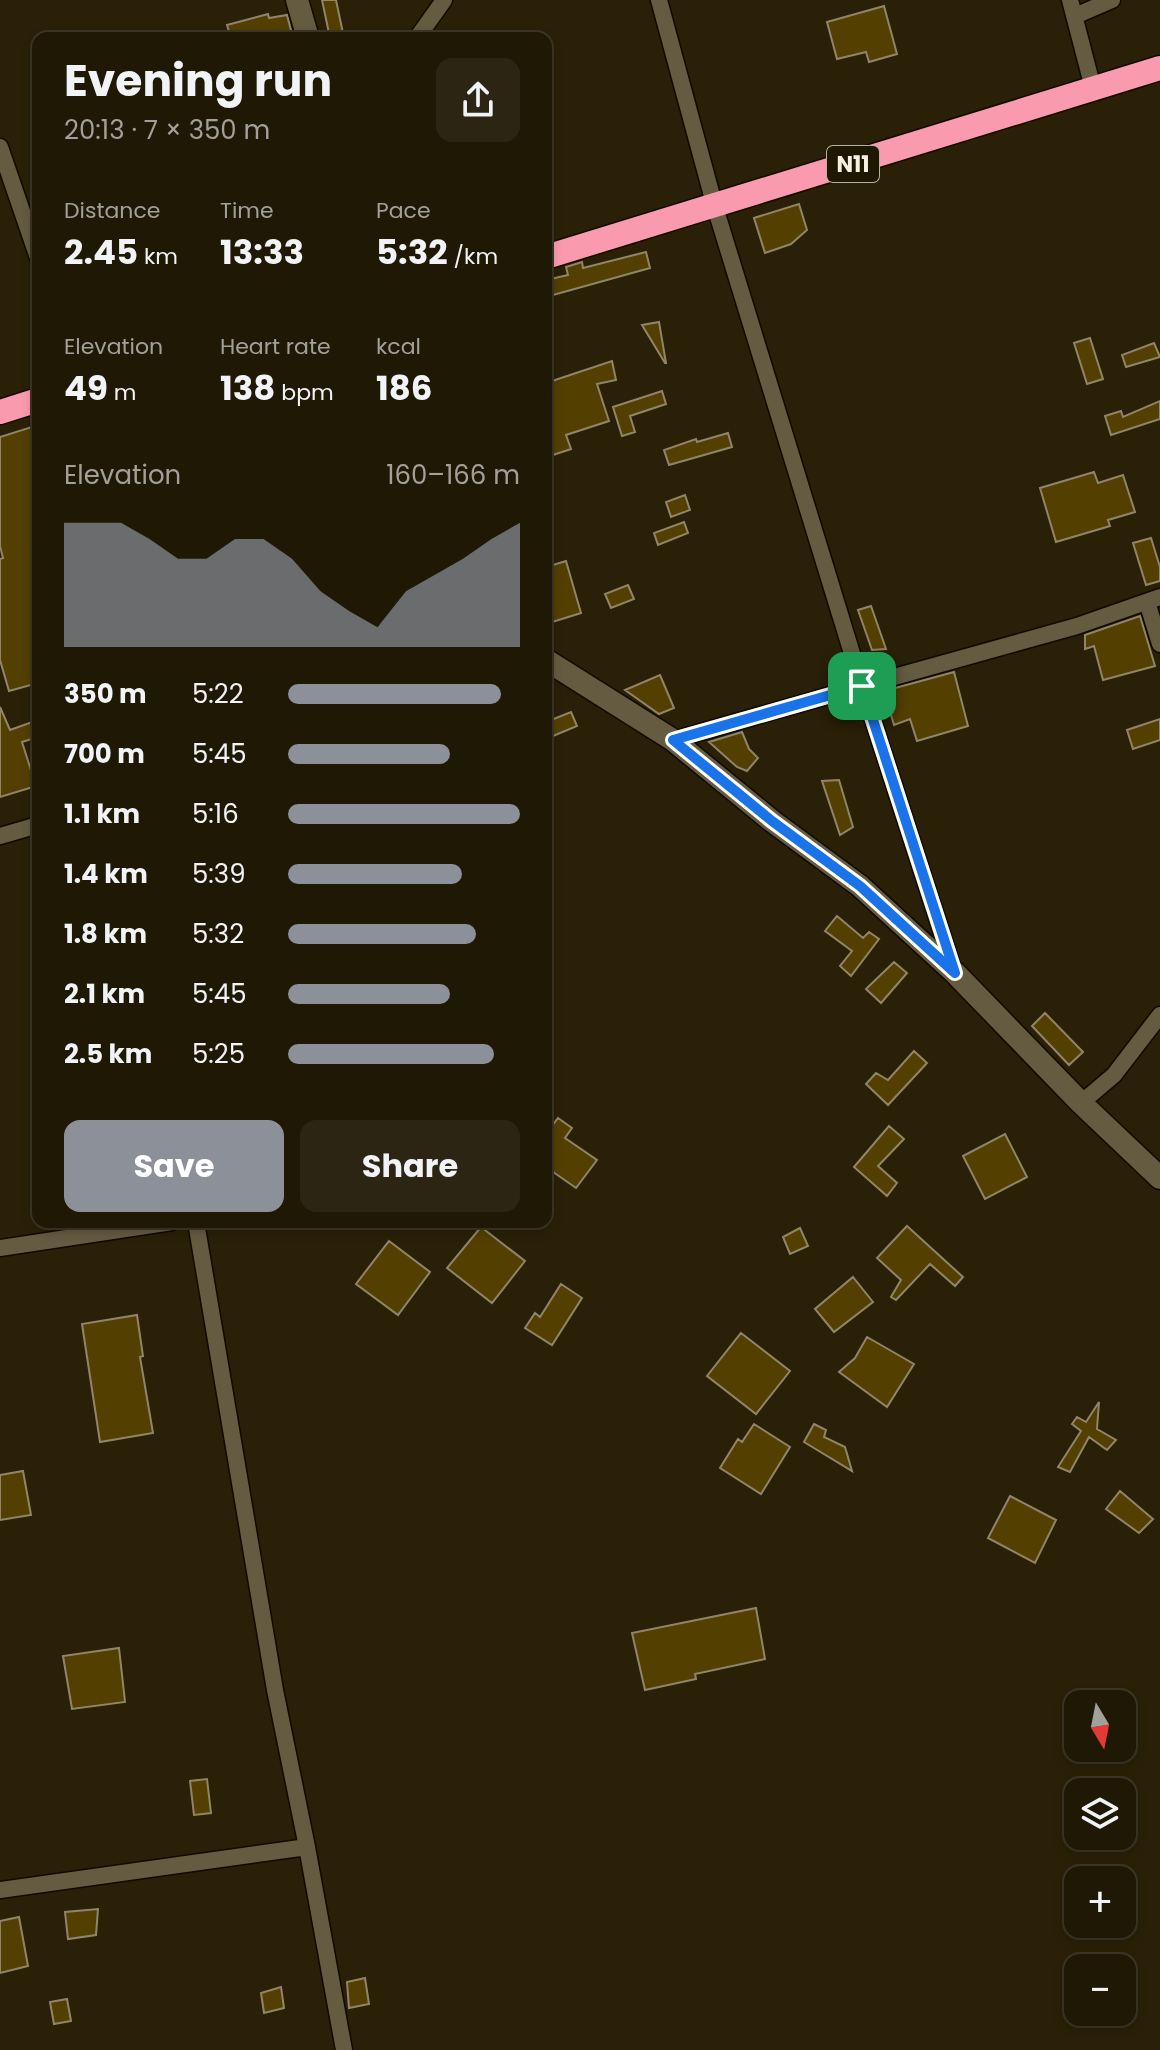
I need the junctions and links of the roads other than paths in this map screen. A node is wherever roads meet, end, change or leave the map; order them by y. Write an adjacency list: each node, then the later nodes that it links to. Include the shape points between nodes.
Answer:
1 (297, 0): 6 (street)
2 (444, 0): 7 (street)
3 (659, 0): 11 (street)
4 (1112, 0): 5 (street)
5 (1072, 8): 9 (street)
6 (306, 32)
7 (421, 32)
8 (1160, 68): 9 (highway, N11)
9 (1093, 88): 11 (highway, N11)
10 (0, 147): 12 (street)
11 (715, 207): 13 (highway, N11); 19 (street)
12 (32, 240)
13 (552, 255)
14 (32, 402): 15 (highway)
15 (0, 412)
16 (1154, 599): 17 (street); 19 (street)
17 (1160, 644)
18 (552, 668): 20 (street)
19 (862, 686): 20 (street); 23 (street)
20 (673, 740): 23 (street, via 860,886)
21 (32, 827): 22 (street)
22 (0, 836)
23 (955, 973): 25 (street)
24 (1160, 1015): 25 (street, via 1114,1075)
25 (1081, 1103): 26 (street)
26 (1158, 1171)
27 (132, 1228): 29 (street)
28 (197, 1228): 30 (street, via 275,1690)
29 (0, 1248)
30 (307, 1847): 31 (street); 32 (street)
31 (0, 1890)
32 (344, 2050)

